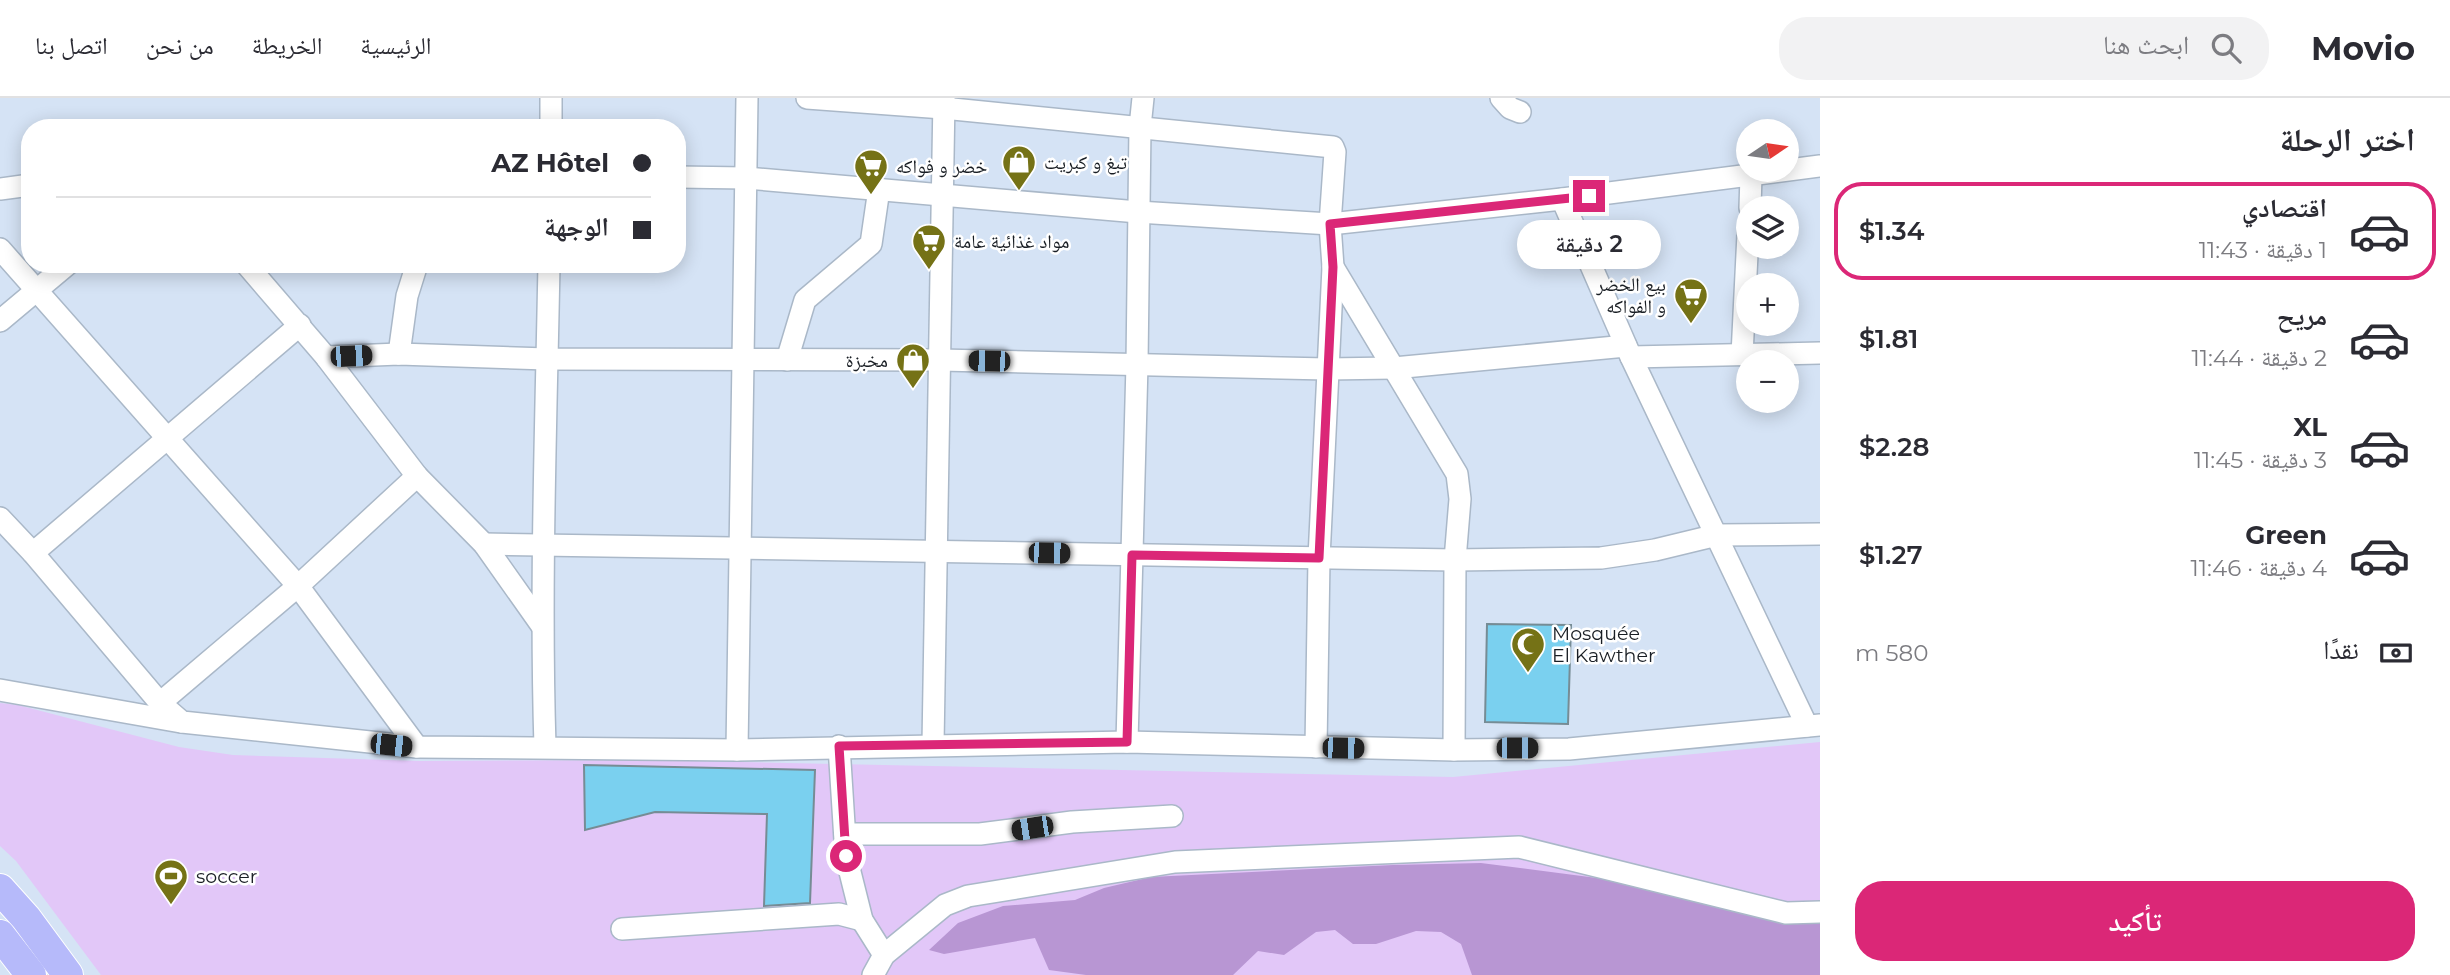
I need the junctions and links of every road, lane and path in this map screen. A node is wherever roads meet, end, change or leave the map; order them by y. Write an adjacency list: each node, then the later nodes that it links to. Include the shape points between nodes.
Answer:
1 (551, 98): 8 (street)
2 (747, 98): 14 (street)
3 (807, 98): 6 (street)
4 (1143, 98): 9 (street)
5 (1501, 98): 7 (street)
6 (944, 103): 9 (street); 18 (street)
7 (1520, 112)
8 (551, 119)
9 (1140, 127): 20 (street); 21 (street, via 1333,147)
10 (1820, 166): 11 (street)
11 (1799, 169)
12 (686, 177): 14 (street)
13 (1736, 177): 19 (street)
14 (746, 178): 17 (street); 42 (street)
15 (21, 186): 16 (street)
16 (0, 189)
17 (878, 189): 18 (street); 43 (street, via 871,244 805,300)
18 (941, 194): 20 (street); 44 (street)
19 (1562, 199): 21 (street); 35 (street)
20 (1138, 212): 21 (street); 45 (street)
21 (1330, 224): 24 (street)
22 (0, 248): 25 (street)
23 (1747, 259): 34 (street)
24 (1333, 267): 46 (street); 47 (street)
25 (21, 272)
26 (22, 273): 31 (street)
27 (57, 273): 31 (street)
28 (254, 273): 33 (street)
29 (414, 273): 37 (street)
30 (549, 273): 41 (street)
31 (37, 290): 32 (street); 48 (street)
32 (0, 321)
33 (300, 325): 40 (street); 48 (street)
34 (1742, 350)
35 (1629, 351): 39 (street); 46 (street); 52 (street)
36 (1820, 353): 38 (street)
37 (400, 354): 40 (street); 41 (street)
38 (1799, 354)
39 (1736, 355)
40 (326, 357): 49 (street)
41 (547, 359): 42 (street); 54 (street)
42 (744, 360): 43 (street); 55 (street)
43 (787, 360): 44 (street)
44 (940, 360): 45 (street); 56 (street)
45 (1137, 364): 47 (street); 58 (street)
46 (1394, 368): 47 (street); 60 (street, via 1457,474 1460,499)
47 (1327, 369): 59 (street)
48 (169, 439): 57 (street); 61 (street)
49 (417, 475): 53 (street); 61 (street)
50 (0, 518): 57 (street)
51 (1820, 534): 52 (street)
52 (1717, 535): 60 (street, via 1601,558); 66 (street)
53 (484, 544): 54 (street); 62 (street)
54 (545, 545): 55 (street); 62 (street)
55 (741, 548): 56 (street); 73 (street)
56 (937, 551): 58 (street); 68 (street)
57 (33, 553): 64 (street)
58 (1132, 555): 59 (street); 67 (street)
59 (1319, 558): 60 (street); 72 (street)
60 (1455, 560): 74 (street)
61 (298, 586): 64 (street); 70 (street)
62 (542, 626): 71 (street)
63 (0, 690): 65 (street)
64 (160, 703): 65 (street)
65 (182, 722): 70 (street)
66 (1814, 725): 74 (street, via 1569,749)
67 (1127, 742): 68 (street); 72 (street)
68 (933, 744): 69 (street)
69 (839, 746): 73 (street); 76 (street)
70 (417, 747): 71 (street)
71 (545, 747): 73 (street)
72 (1316, 747): 74 (street)
73 (737, 750)
74 (1454, 750)
75 (1172, 816): 76 (street, via 980,834)
76 (845, 834): 79 (street)
77 (0, 889): 84 (highway)
78 (1820, 912): 82 (street, via 1786,913 1519,847 1189,861 968,896 945,905)
79 (862, 920): 80 (street, via 839,914); 82 (street)
80 (622, 929)
81 (0, 936): 83 (highway)
82 (884, 955): 85 (street)
83 (32, 975)
84 (68, 975)
85 (873, 975)

